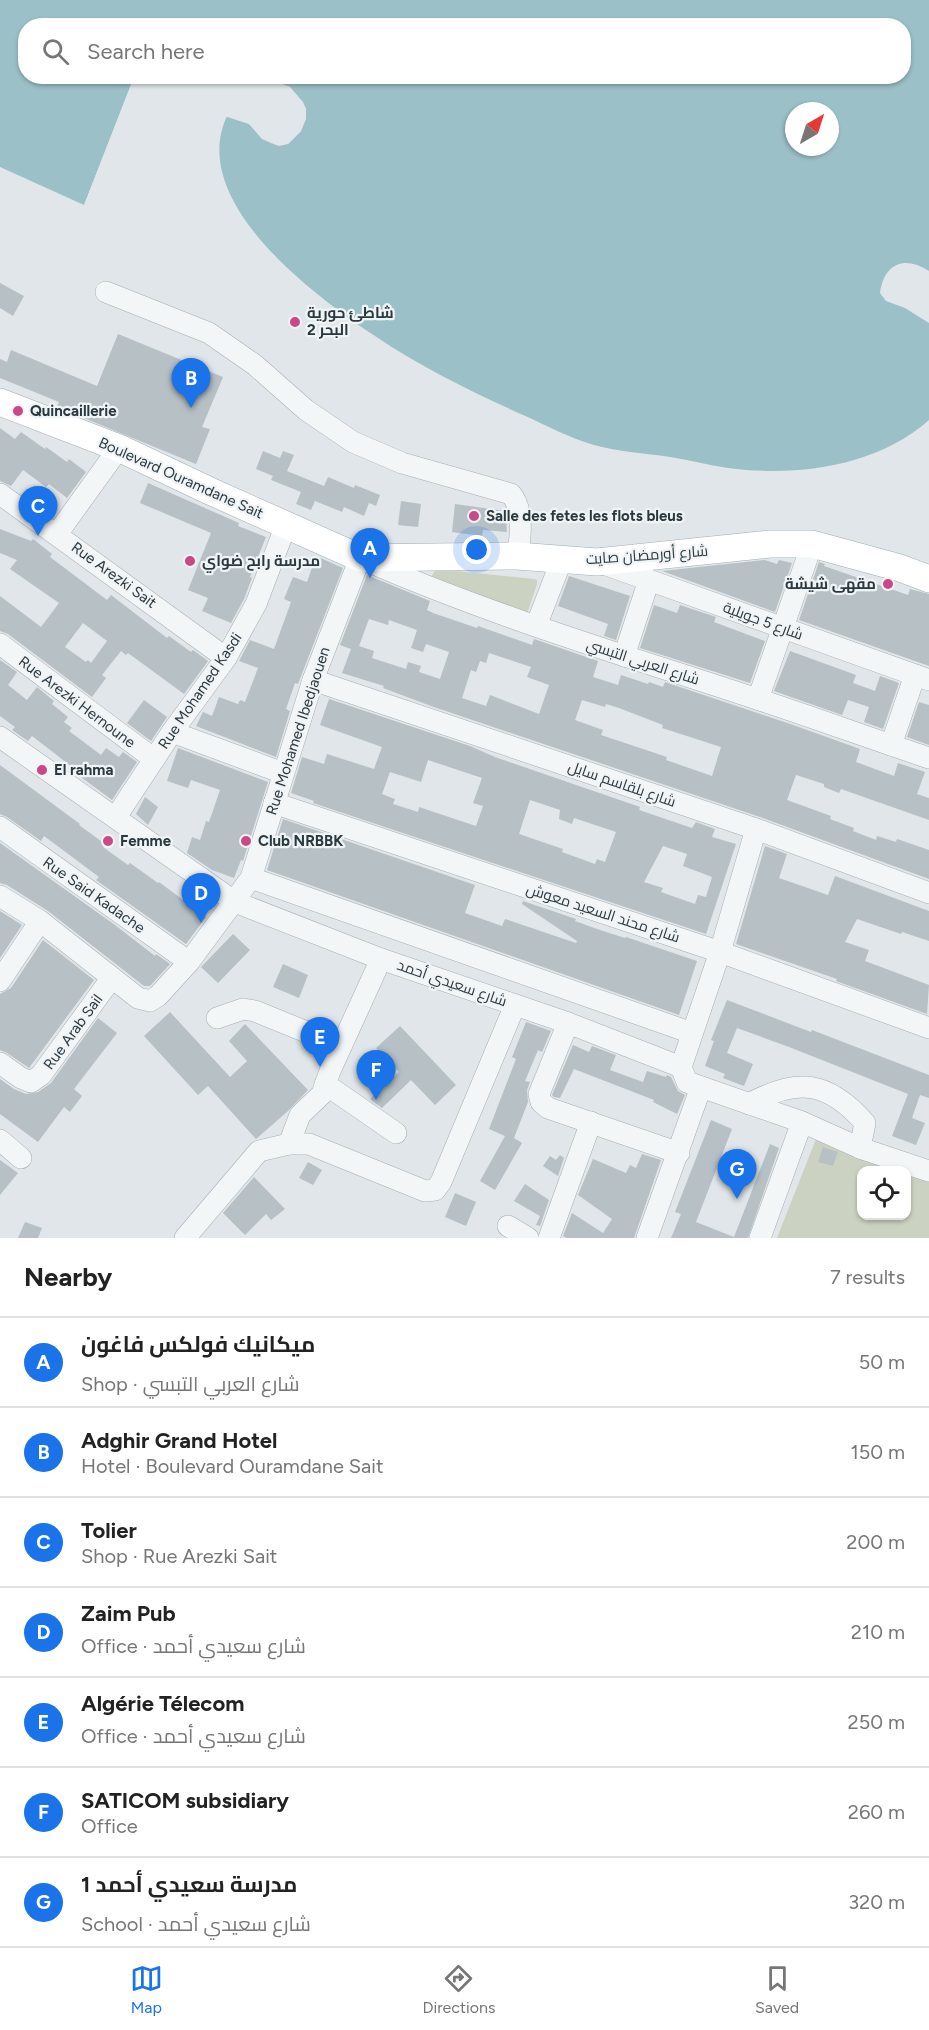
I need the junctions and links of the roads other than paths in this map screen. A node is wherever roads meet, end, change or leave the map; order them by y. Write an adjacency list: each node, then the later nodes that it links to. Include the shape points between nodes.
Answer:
1 (106, 292): 8 (street, via 209,333 353,442 402,463 511,494 518,503)
2 (0, 402): 3 (main road, Boulevard Ouramdane Sait)
3 (119, 448): 5 (main road, Boulevard Ouramdane Sait); 6 (street)
4 (0, 494): 6 (street, Rue Arezki Sait)
5 (286, 525): 9 (main road, Boulevard Ouramdane Sait); 18 (street, Rue Mohamed Kasdi, via 256,604)
6 (57, 534): 18 (street, Rue Arezki Sait)
7 (812, 544): 11 (main road, شارع أورمضان صايت, via 770,544); 12 (main road, شارع أورمضان صايت); 15 (street)
8 (517, 556): 9 (main road, شارع أورمضان صايت); 10 (main road, شارع أورمضان صايت)
9 (360, 558): 14 (street, شارع العربي التبسي, via 428,588); 20 (street, Rue Mohamed Ibedjaouen)
10 (562, 559): 11 (main road, شارع أورمضان صايت); 14 (street)
11 (597, 562): 13 (street, شارع 5 جويلية)
12 (929, 579)
13 (649, 580): 15 (street, شارع 5 جويلية); 17 (street)
14 (536, 626): 17 (street, شارع العربي التبسي)
15 (783, 628): 19 (street, شارع 5 جويلية); 21 (street)
16 (0, 644): 26 (street, Rue Arezki Hernoune)
17 (624, 656): 21 (street, شارع العربي التبسي)
18 (226, 658): 22 (street, Rue Mohamed Kasdi)
19 (922, 677): 24 (street)
20 (313, 680): 27 (street, Rue Mohamed Ibedjaouen); 31 (street, شارع بلقاسم سايل)
21 (758, 699): 24 (street, شارع العربي التبسي)
22 (172, 732): 26 (street, Rue Mohamed Kasdi); 27 (street)
23 (0, 737): 29 (street, شارع سعيدي أحمد)
24 (891, 745): 25 (street, شارع العربي التبسي)
25 (929, 758)
26 (154, 759): 29 (street, Rue Mohamed Kasdi)
27 (283, 773): 28 (street, Rue Mohamed Ibedjaouen)
28 (274, 803): 32 (street, Rue Mohamed Ibedjaouen); 37 (street, شارع محند السعيد معوش)
29 (116, 817): 35 (street, شارع سعيدي أحمد)
30 (0, 827): 39 (street, Rue Said Kadache)
31 (756, 829): 33 (street, شارع بلقاسم سايل); 37 (street)
32 (250, 878): 35 (street, Rue Mohamed Ibedjaouen); 46 (street)
33 (929, 893)
34 (0, 896): 36 (street)
35 (235, 902): 38 (street, شارع سعيدي أحمد); 39 (street, Rue Mohamed Ibedjaouen)
36 (40, 921): 40 (street); 41 (street)
37 (720, 952): 45 (street, شارع محند السعيد معوش); 46 (street)
38 (381, 959): 42 (street, شارع سعيدي أحمد); 47 (street)
39 (189, 962): 40 (street, Rue Mohamed Ibedjaouen, via 150,1001 138,998)
40 (111, 979): 48 (street, Rue Arab Sail, via 41,1075 31,1082)
41 (0, 981)
42 (515, 1005): 44 (street, شارع سعيدي أحمد); 57 (street, via 435,1190 425,1191 309,1144)
43 (217, 1018): 47 (street, via 243,1009 255,1011)
44 (568, 1023): 49 (street, شارع سعيدي أحمد); 53 (street, via 539,1094 548,1108)
45 (929, 1028)
46 (692, 1034): 49 (street)
47 (341, 1046): 50 (street)
48 (0, 1063)
49 (681, 1066): 51 (street, شارع سعيدي أحمد, via 687,1082)
50 (325, 1084): 55 (street); 57 (street, via 322,1094 300,1115)
51 (701, 1088): 52 (street, شارع سعيدي أحمد); 59 (street)
52 (749, 1104): 54 (street, شارع سعيدي أحمد); 58 (street, via 783,1088 800,1086 834,1094 865,1124)
53 (591, 1122): 59 (street); 65 (street)
54 (802, 1122): 58 (street, شارع سعيدي أحمد); 67 (street)
55 (396, 1133)
56 (0, 1140): 60 (street)
57 (289, 1144): 63 (street, via 259,1151)
58 (860, 1148): 61 (street, شارع سعيدي أحمد)
59 (679, 1153): 66 (street)
60 (21, 1158)
61 (929, 1172)
62 (508, 1226): 64 (street)
63 (185, 1238)
64 (528, 1238)
65 (549, 1238)
66 (647, 1238)
67 (760, 1238)

